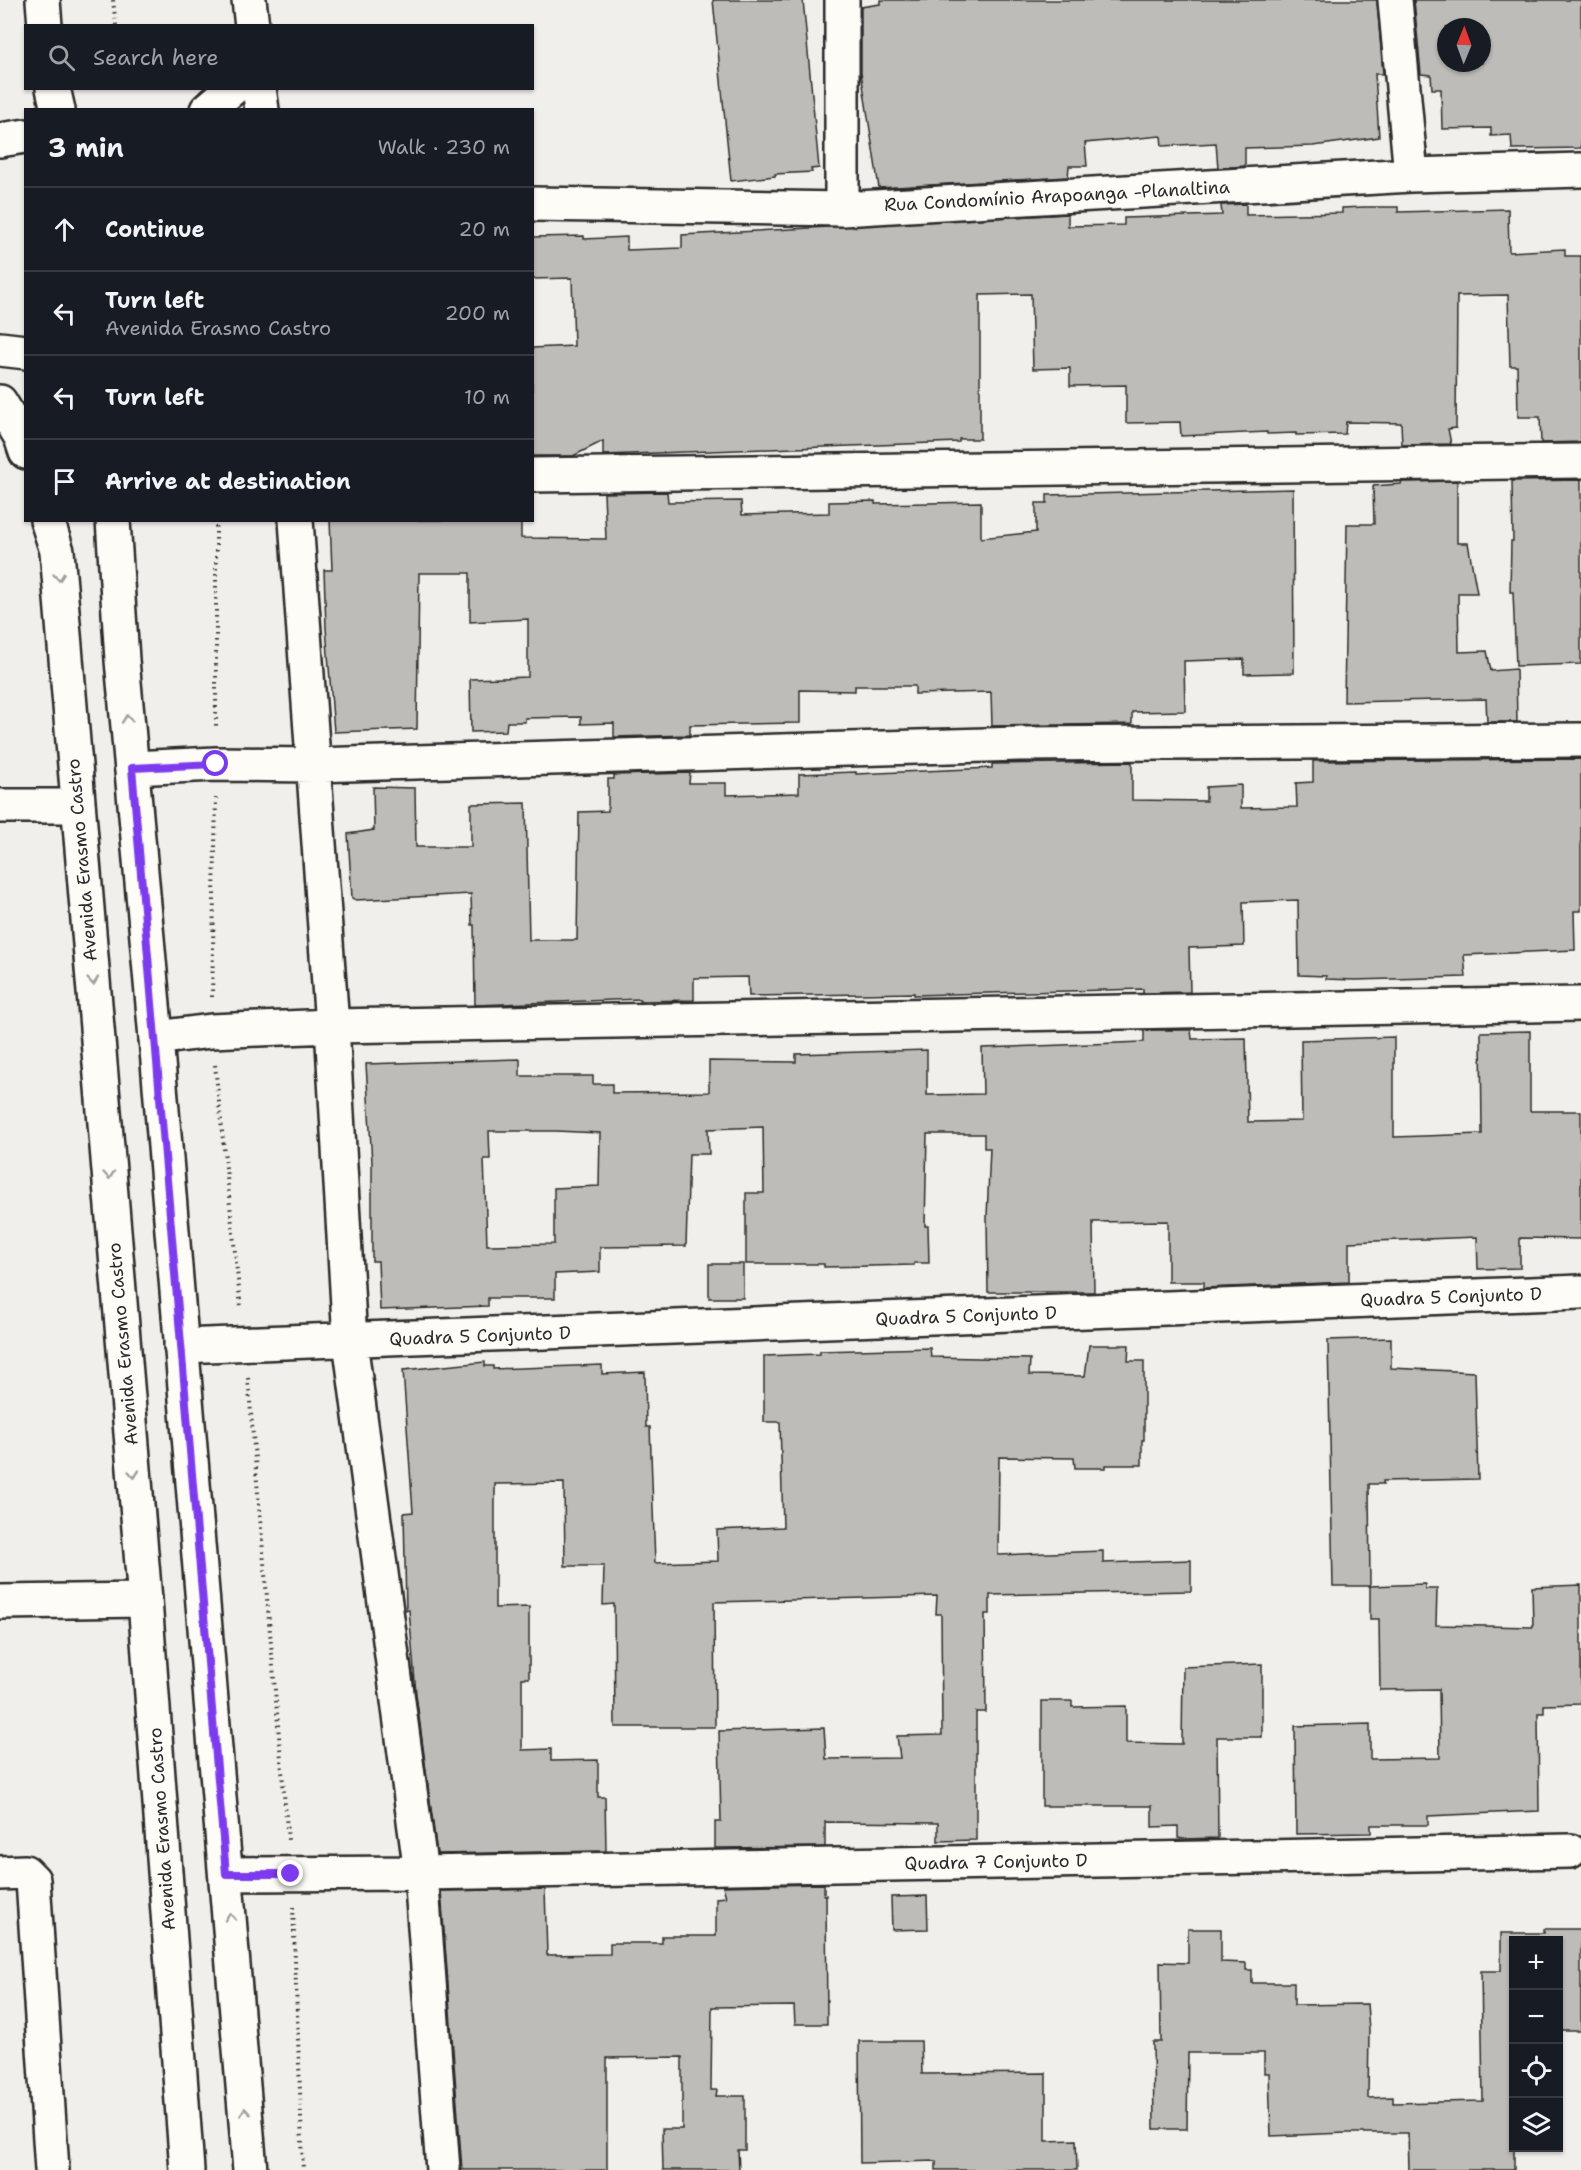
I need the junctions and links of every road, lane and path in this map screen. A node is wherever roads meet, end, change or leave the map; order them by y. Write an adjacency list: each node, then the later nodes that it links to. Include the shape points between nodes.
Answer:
1 (43, 0): 6 (street)
2 (113, 0): 7 (path)
3 (249, 0): 8 (street)
4 (842, 0): 20 (street)
5 (1395, 0): 18 (street)
6 (45, 24)
7 (116, 24)
8 (252, 24)
9 (53, 90): 12 (street)
10 (231, 90): 13 (street)
11 (259, 90): 14 (street)
12 (58, 108)
13 (209, 108)
14 (262, 108)
15 (24, 136): 16 (street)
16 (0, 140)
17 (1581, 170): 18 (street, Rua Condomínio Arapoanga -Planaltina)
18 (1411, 176): 20 (street, Rua Condomínio Arapoanga -Planaltina)
19 (534, 204): 20 (street, Rua Condomínio Arapoanga -Planaltina)
20 (842, 209)
21 (0, 349): 22 (street)
22 (24, 352)
23 (0, 402): 24 (street)
24 (24, 446)
25 (1581, 461): 26 (street)
26 (534, 475)
27 (48, 522): 34 (street, Avenida Erasmo Castro, one-way to 34, via 57,551)
28 (113, 522): 32 (street, one-way to 28)
29 (296, 522): 31 (street)
30 (1581, 740): 31 (street, via 1018,744)
31 (314, 765): 32 (street); 36 (street)
32 (132, 768): 37 (street)
33 (0, 806): 34 (street)
34 (78, 807): 41 (street, Avenida Erasmo Castro, one-way to 41)
35 (1581, 1004): 36 (street)
36 (332, 1026): 37 (street, via 212,1031); 39 (street)
37 (156, 1038): 40 (street)
38 (1581, 1292): 39 (street, Quadra 5 Conjunto D)
39 (350, 1341): 40 (street, Quadra 5 Conjunto D); 45 (street)
40 (181, 1346): 46 (street)
41 (144, 1600): 42 (street); 48 (street, Avenida Erasmo Castro)
42 (0, 1602)
43 (1570, 1851): 45 (street, Quadra 7 Conjunto D)
44 (0, 1873): 47 (street, via 25,1872 33,1880)
45 (421, 1873): 46 (street, Quadra 7 Conjunto D); 50 (street)
46 (226, 1874): 49 (street, one-way to 46)
47 (52, 2170)
48 (187, 2170)
49 (250, 2170)
50 (443, 2170)

